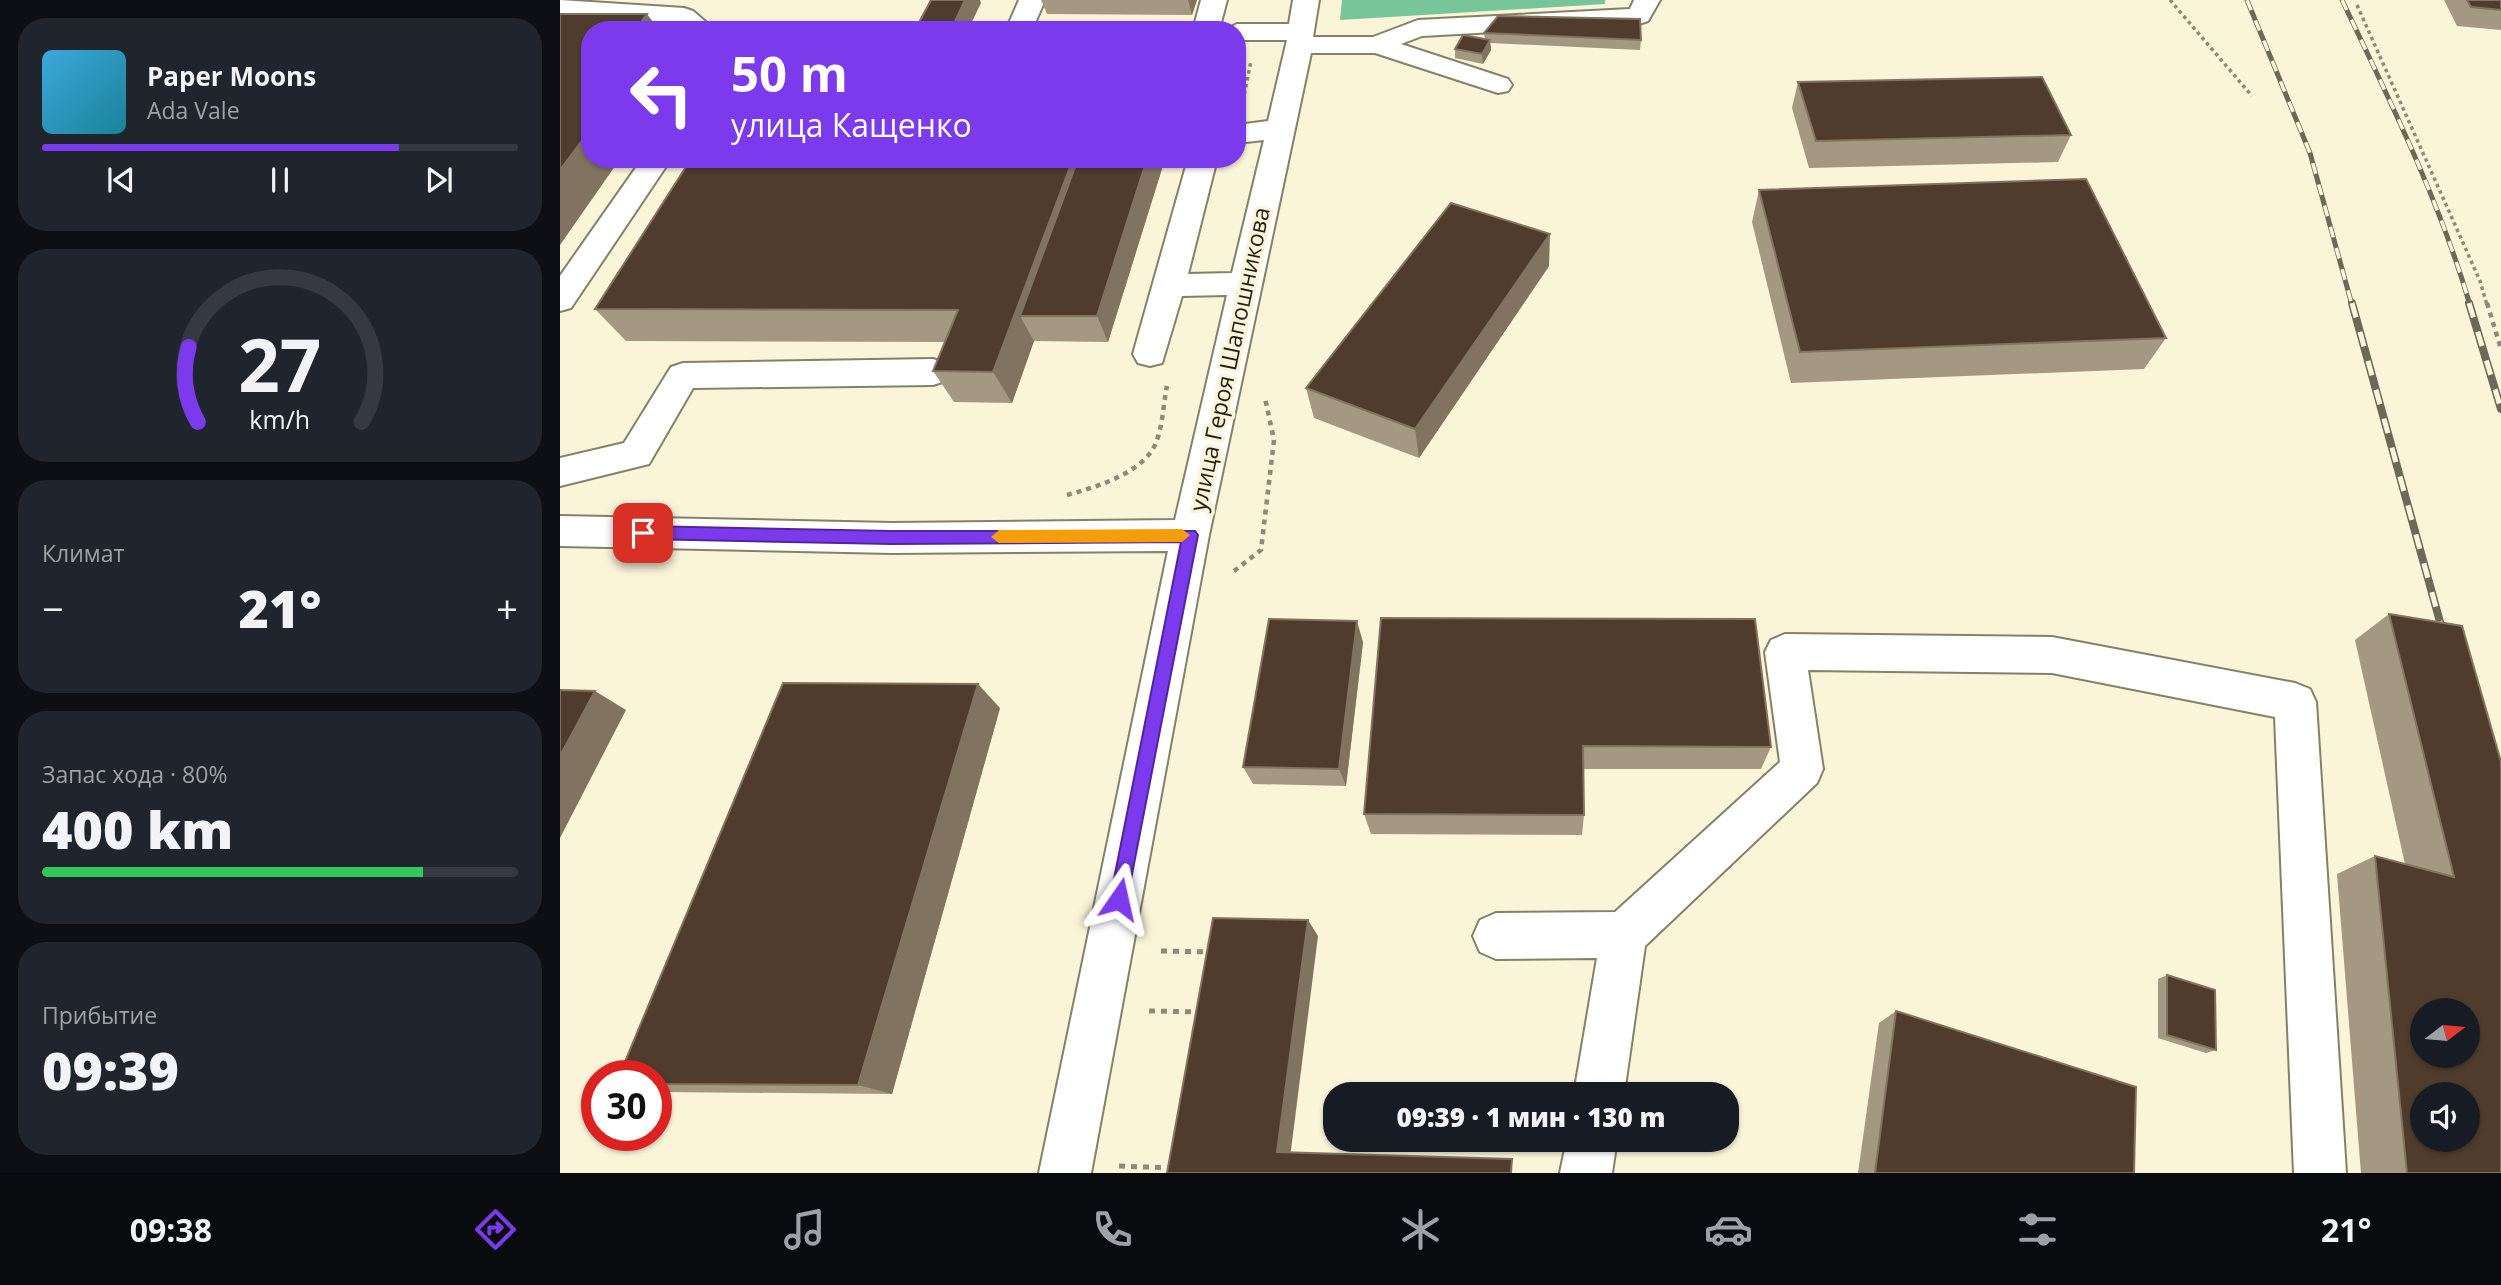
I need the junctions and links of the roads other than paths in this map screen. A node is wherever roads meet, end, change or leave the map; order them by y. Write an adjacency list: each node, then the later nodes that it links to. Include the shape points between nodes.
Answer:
1 (1032, 0): 7 (street)
2 (1214, 0): 8 (street)
3 (1306, 0): 10 (street, улица Героя Шапошникова)
4 (1647, 0): 11 (street, via 1639,16 1418,29)
5 (560, 8): 6 (street, via 684,16)
6 (690, 21)
7 (1023, 21)
8 (1208, 21)
9 (1246, 33): 10 (street)
10 (1299, 39): 11 (street); 13 (street, улица Героя Шапошникова)
11 (1377, 45): 12 (street)
12 (1498, 85)
13 (1279, 129): 14 (street); 17 (street, улица Героя Шапошникова)
14 (1246, 133)
15 (651, 168): 19 (street)
16 (1201, 168): 18 (street)
17 (1247, 284): 18 (street); 24 (street, улица Героя Шапошникова)
18 (1169, 285): 20 (street)
19 (560, 300)
20 (1150, 354)
21 (933, 372): 22 (street, via 683,376 636,454)
22 (560, 472)
23 (560, 531): 24 (street, via 892,538)
24 (1190, 535): 29 (street, улица Героя Шапошникова)
25 (1624, 935): 26 (street); 27 (street); 31 (street, via 1802,769 1785,652 2052,655 2295,702)
26 (1496, 936)
27 (1601, 1082)
28 (1589, 1152): 30 (street)
29 (1065, 1173)
30 (1586, 1173)
31 (2320, 1173)

